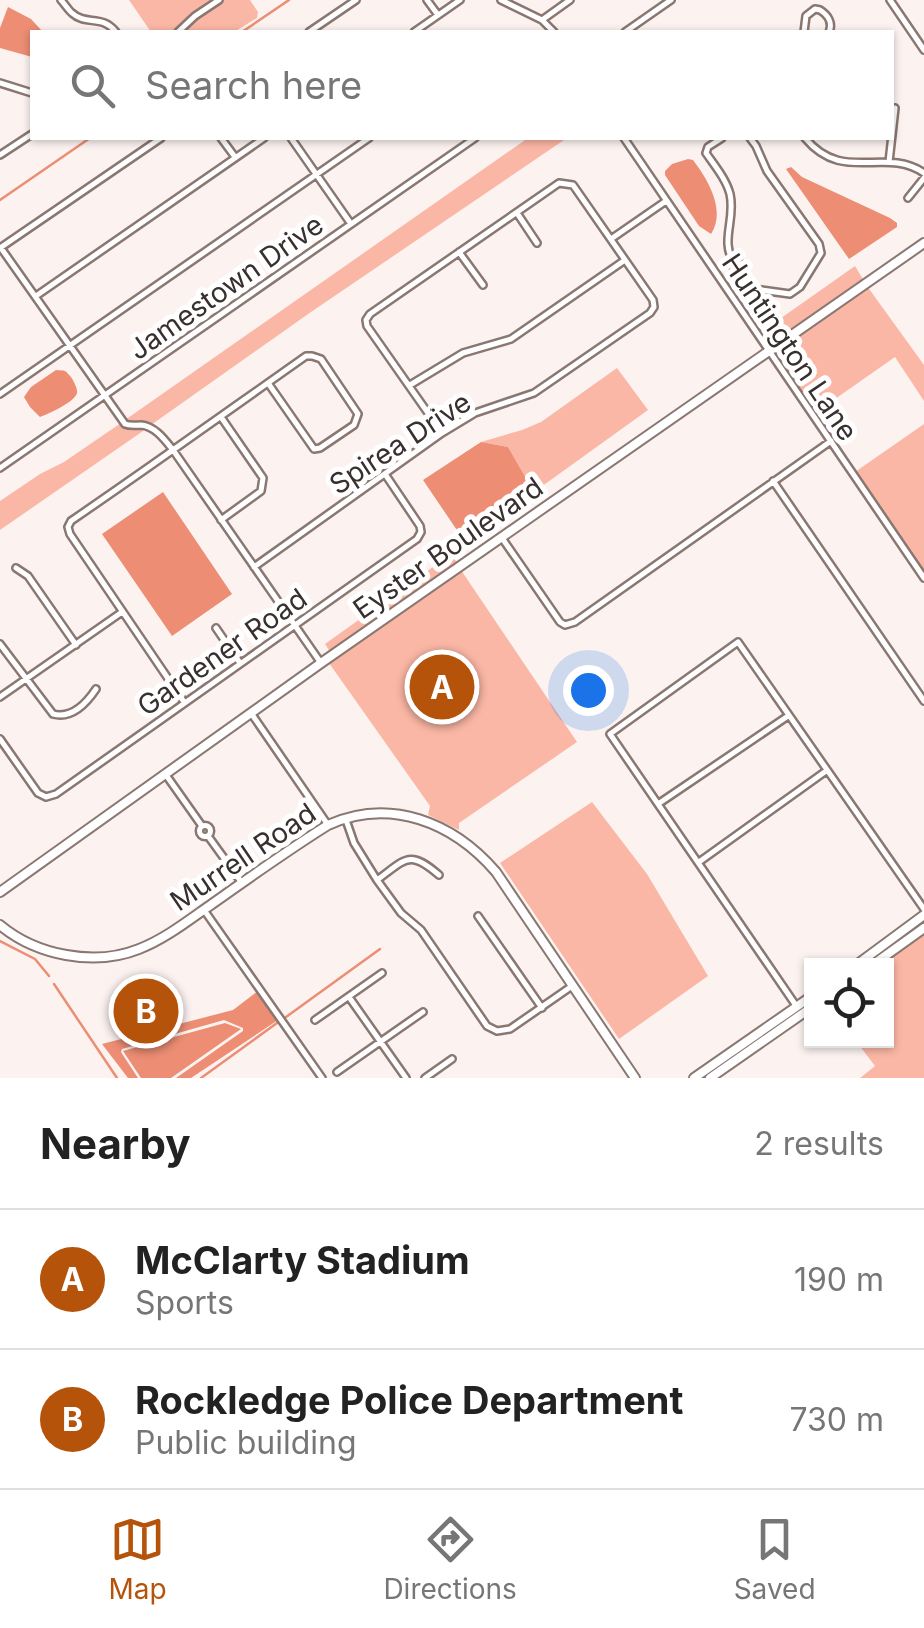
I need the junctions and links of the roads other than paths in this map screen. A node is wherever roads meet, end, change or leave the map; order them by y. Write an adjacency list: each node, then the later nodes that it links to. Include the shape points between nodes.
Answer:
1 (61, 0): 12 (street, via 72,14)
2 (356, 0): 14 (street)
3 (428, 0): 10 (street)
4 (460, 0): 10 (street)
5 (502, 0): 11 (street)
6 (570, 0): 11 (street)
7 (672, 0): 17 (street)
8 (890, 0): 20 (street)
9 (216, 1): 13 (street)
10 (438, 15): 15 (street)
11 (542, 20): 16 (street)
12 (114, 30)
13 (180, 30)
14 (313, 30)
15 (417, 30)
16 (552, 30)
17 (628, 30)
18 (804, 30): 19 (street, via 806,16 815,10 829,18)
19 (829, 30)
20 (924, 50)
21 (0, 82): 22 (street)
22 (30, 91)
23 (30, 135): 35 (street)
24 (158, 140): 47 (street)
25 (222, 140): 36 (street)
26 (261, 140): 36 (street)
27 (292, 140): 38 (street)
28 (366, 140): 38 (street)
29 (472, 140): 43 (street, Jamestown Drive)
30 (625, 140): 41 (street, Huntington Lane)
31 (719, 140): 50 (street, via 706,153 731,197 727,248)
32 (751, 140): 50 (street, via 821,253 790,294 754,288)
33 (807, 140): 37 (street, via 840,162)
34 (891, 140): 37 (street)
35 (0, 156)
36 (235, 157): 53 (street)
37 (889, 162): 39 (street, via 915,167)
38 (316, 174): 43 (street); 54 (street)
39 (924, 176): 40 (street)
40 (908, 198)
41 (666, 200): 44 (street); 51 (street, Huntington Lane)
42 (517, 213): 44 (street, Spirea Drive, via 567,183); 46 (street); 48 (street)
43 (351, 224): 59 (street, Jamestown Drive)
44 (611, 239): 49 (street, Spirea Drive)
45 (924, 243): 55 (street, Eyster Boulevard)
46 (538, 244)
47 (1, 248): 53 (street)
48 (460, 252): 52 (street); 57 (street, via 366,320)
49 (626, 260): 57 (street, via 511,338 462,354); 61 (street, Spirea Drive, via 653,300 650,314 534,392)
50 (737, 270): 51 (street)
51 (721, 280): 55 (street, Huntington Lane)
52 (482, 286)
53 (36, 296): 54 (street)
54 (70, 346): 58 (street); 59 (street)
55 (769, 350): 62 (street, Huntington Lane); 68 (street, Eyster Boulevard)
56 (268, 383): 56 (street, via 306,356 321,359 358,414 354,424 314,448); 60 (street)
57 (410, 385): 61 (street)
58 (0, 394)
59 (105, 396): 63 (street, via 125,424 152,428); 64 (street, Jamestown Drive)
60 (221, 417): 63 (street); 67 (street, via 264,484)
61 (442, 433): 65 (street, Spirea Drive)
62 (831, 441): 66 (street); 71 (street, Huntington Lane)
63 (173, 450): 67 (street); 72 (street, via 68,528)
64 (0, 468)
65 (385, 474): 69 (street, Spirea Drive); 73 (street, Gardener Road, via 420,526 418,539)
66 (773, 481): 68 (street, via 565,625); 82 (street)
67 (221, 520): 69 (street)
68 (502, 538): 78 (street, Eyster Boulevard)
69 (254, 567): 73 (street)
70 (16, 568): 76 (street)
71 (924, 578)
72 (122, 612): 76 (street); 83 (street)
73 (294, 626): 77 (street, Gardener Road); 78 (street)
74 (216, 628): 77 (street)
75 (0, 644): 79 (street)
76 (76, 645): 79 (street)
77 (240, 663): 83 (street, Gardener Road)
78 (321, 664): 84 (street, Eyster Boulevard)
79 (26, 678): 80 (street, via 53,714 62,716); 81 (street)
80 (96, 689)
81 (0, 697)
82 (924, 701)
83 (184, 702): 86 (street, Gardener Road, via 46,797)
84 (251, 713): 88 (street, Eyster Boulevard); 91 (street)
85 (789, 716): 87 (street); 89 (street); 89 (street, via 738,642 610,734)
86 (0, 739)
87 (827, 770): 92 (street); 98 (street)
88 (166, 774): 95 (street, via 202,826 201,835); 96 (street, Eyster Boulevard)
89 (658, 804): 92 (street)
90 (345, 818): 91 (street, Murrell Road); 94 (street); 107 (street, Murrell Road, via 395,815 462,839 496,872)
91 (328, 826): 95 (street, Murrell Road)
92 (698, 862): 112 (street)
93 (439, 875): 94 (street, via 414,858)
94 (377, 880): 110 (street, via 421,930 487,1026 510,1029)
95 (242, 882): 97 (street, Murrell Road)
96 (0, 892)
97 (204, 910): 100 (street, Murrell Road, via 140,949 103,957 40,948); 120 (street)
98 (924, 912): 102 (street)
99 (478, 916): 110 (street)
100 (0, 924)
101 (924, 928): 105 (street)
102 (880, 948): 103 (street); 104 (street)
103 (866, 958)
104 (876, 958)
105 (881, 958)
106 (382, 973): 108 (street)
107 (572, 986): 110 (street); 123 (street, Murrell Road)
108 (349, 997): 114 (street); 115 (street)
109 (804, 1005): 112 (street)
110 (542, 1008)
111 (804, 1009): 112 (street)
112 (799, 1010): 116 (street); 119 (street)
113 (423, 1012): 115 (street)
114 (315, 1020)
115 (381, 1041): 118 (street); 121 (street)
116 (736, 1048): 119 (street); 124 (street)
117 (452, 1059): 122 (street)
118 (338, 1072)
119 (714, 1076)
120 (322, 1078)
121 (406, 1078)
122 (425, 1078)
123 (636, 1078)
124 (694, 1078)

